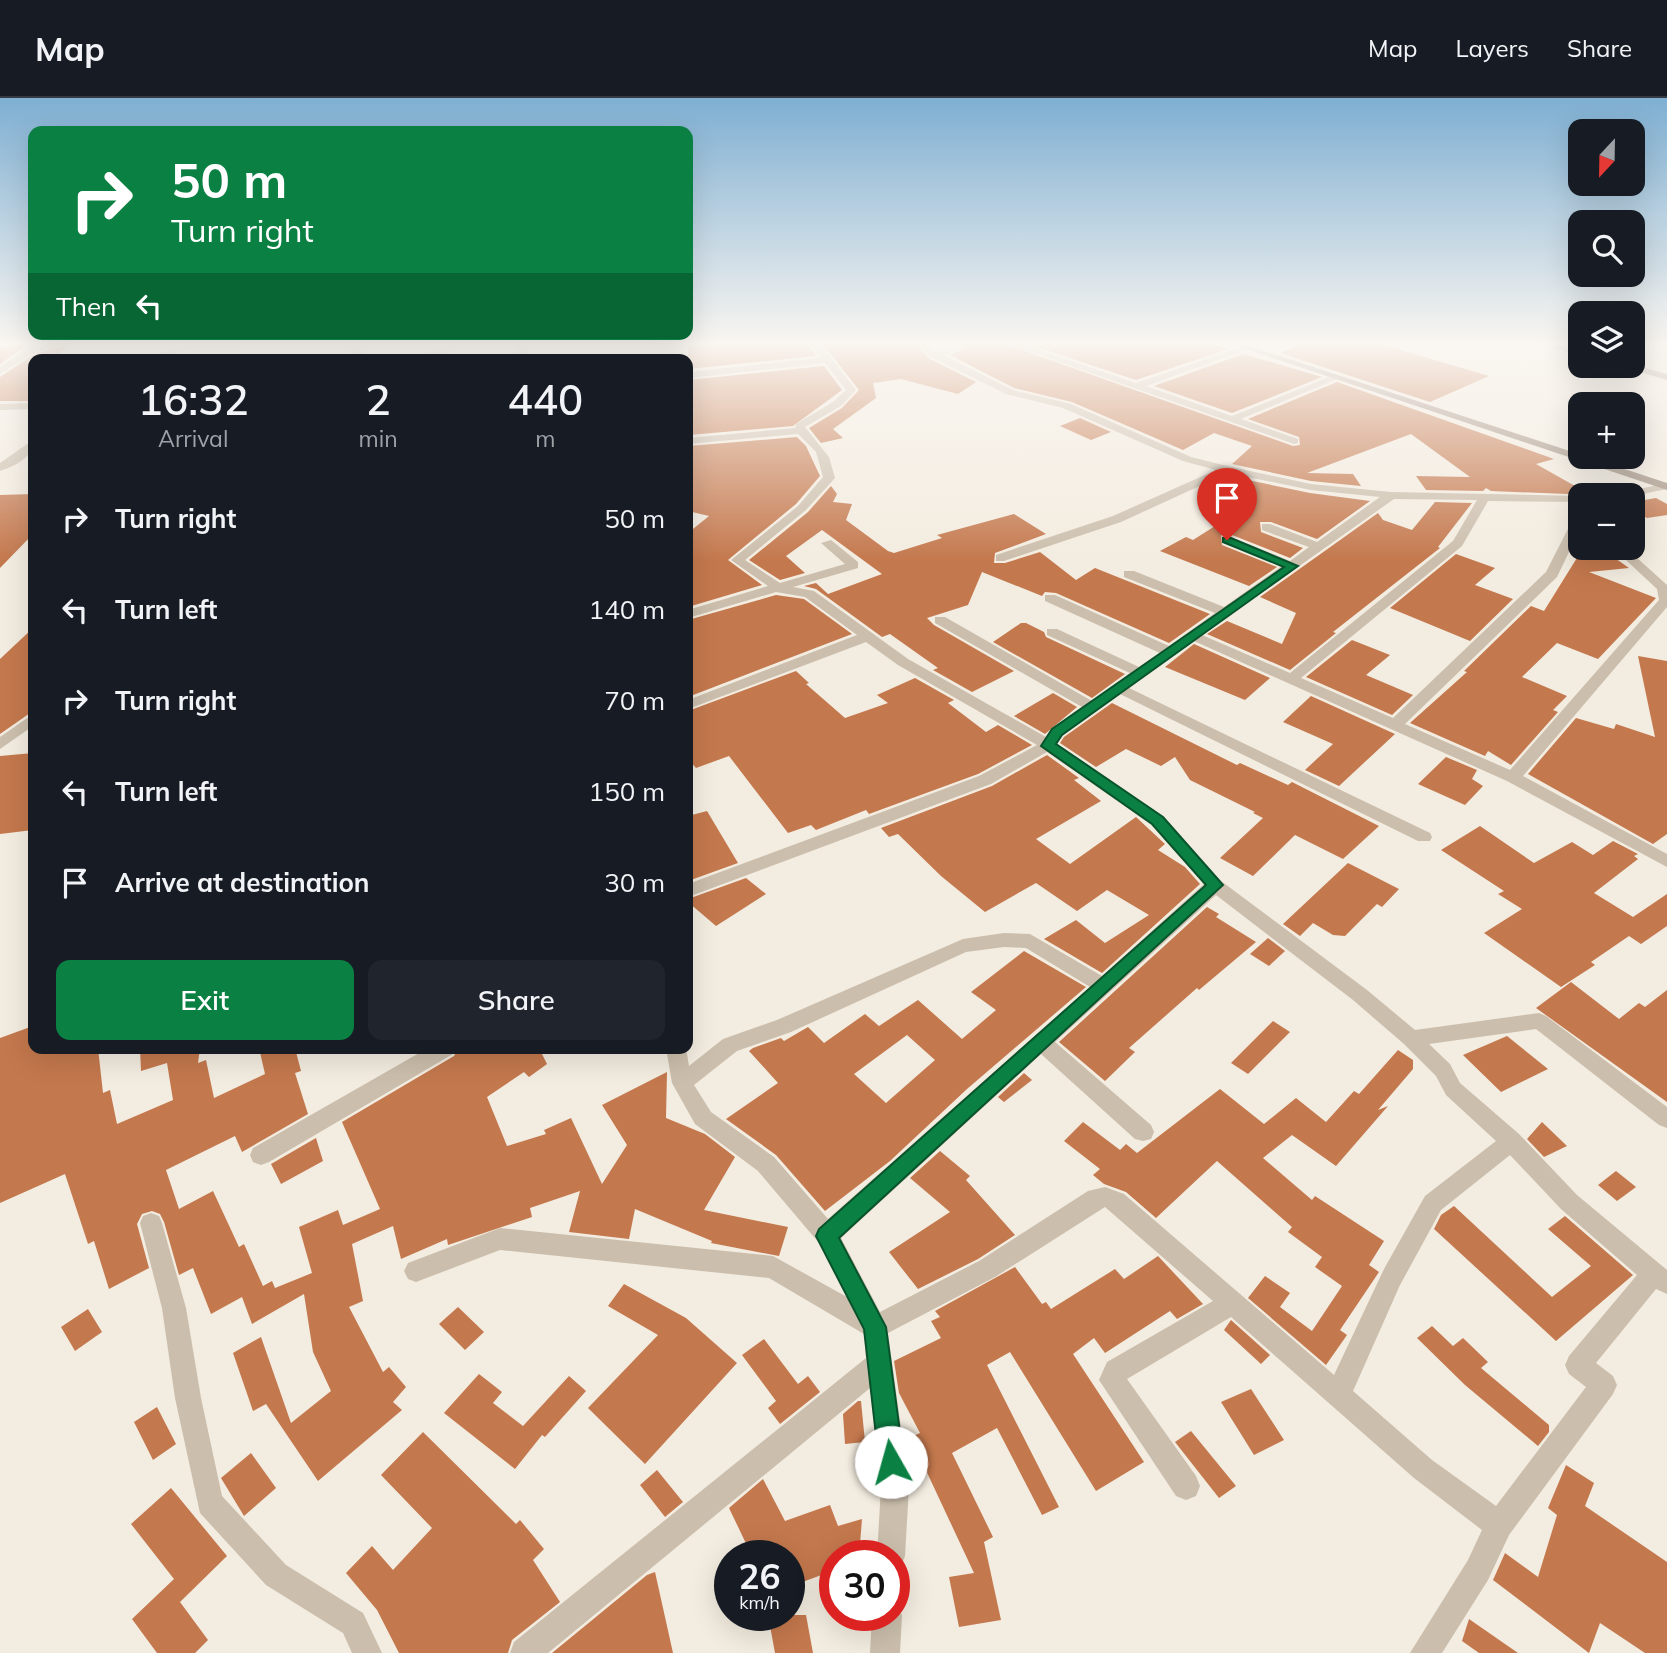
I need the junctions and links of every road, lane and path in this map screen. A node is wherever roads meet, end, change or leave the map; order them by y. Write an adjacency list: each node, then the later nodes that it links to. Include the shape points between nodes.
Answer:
1 (816, 417): 8 (street, via 800,426)
2 (1091, 417): 14 (street, via 1187,459)
3 (1221, 417): 7 (street)
4 (1239, 417): 7 (street)
5 (1459, 417): 16 (main road)
6 (1484, 417): 11 (main road)
7 (1231, 420): 9 (street)
8 (800, 431): 10 (street); 30 (street, via 828,462 830,478 802,508 737,560)
9 (1294, 441)
10 (693, 442)
11 (1568, 445)
12 (28, 449): 13 (street)
13 (0, 468)
14 (1227, 469): 18 (street, via 1311,486); 26 (street, via 1117,519)
15 (1631, 469): 16 (main road)
16 (1667, 484): 17 (street)
17 (1645, 489)
18 (1391, 495): 19 (street); 25 (street)
19 (1484, 498): 20 (street); 40 (street, via 1458,543)
20 (1568, 502)
21 (1266, 527): 25 (street)
22 (1227, 540): 28 (street)
23 (1568, 541): 45 (street, via 1552,574)
24 (827, 543): 30 (street, via 854,565)
25 (1320, 547): 28 (street)
26 (1000, 558)
27 (1633, 560): 48 (street, via 1663,587 1666,600)
28 (1293, 566): 33 (street)
29 (1129, 574): 33 (street)
30 (779, 589): 32 (street); 37 (street, via 809,594)
31 (1050, 598): 38 (street)
32 (693, 613)
33 (1226, 613): 36 (street)
34 (940, 620): 43 (street)
35 (1052, 632): 39 (street)
36 (1193, 636): 38 (street); 40 (street)
37 (865, 638): 42 (street); 47 (street)
38 (1170, 652): 39 (street)
39 (1141, 673): 41 (street)
40 (1290, 680): 45 (street)
41 (1118, 688): 43 (street); 49 (street)
42 (693, 703)
43 (1092, 707): 47 (street, via 1057,732)
44 (28, 723): 46 (street)
45 (1396, 724): 48 (street)
46 (0, 744)
47 (1048, 746): 51 (street, via 1158,821); 52 (street, via 985,780)
48 (1513, 777): 50 (street)
49 (1424, 837)
50 (1667, 861)
51 (1215, 885): 53 (street); 54 (street)
52 (693, 889)
53 (1104, 986): 55 (street); 58 (street, via 1030,941 963,946 785,1026 730,1045)
54 (1412, 1038): 59 (street, via 1539,1021); 61 (street, via 1443,1070 1453,1089)
55 (1041, 1042): 60 (street); 64 (street)
56 (436, 1054): 62 (street)
57 (677, 1054): 58 (street)
58 (682, 1083): 64 (street, via 703,1118 766,1164)
59 (1667, 1119)
60 (1143, 1132)
61 (1511, 1142): 66 (street, via 1569,1202); 70 (street, via 1433,1203 1392,1277)
62 (261, 1155)
63 (151, 1223): 75 (street, via 174,1308 210,1503 276,1575 354,1623)
64 (827, 1236): 68 (street)
65 (416, 1271): 68 (street, via 500,1239 773,1267)
66 (1660, 1279): 72 (street, via 1578,1364 1604,1385)
67 (1233, 1302): 68 (street, via 1105,1197 1096,1198 987,1269); 70 (street); 71 (street, via 1116,1371 1112,1380)
68 (875, 1327): 69 (street)
69 (879, 1364): 73 (street, via 895,1487); 76 (street)
70 (1339, 1393): 72 (street, via 1423,1469)
71 (1186, 1486)
72 (1499, 1525): 78 (street, via 1478,1570)
73 (892, 1540)
74 (886, 1631): 77 (street)
75 (367, 1653)
76 (524, 1653)
77 (885, 1653)
78 (1425, 1653)

